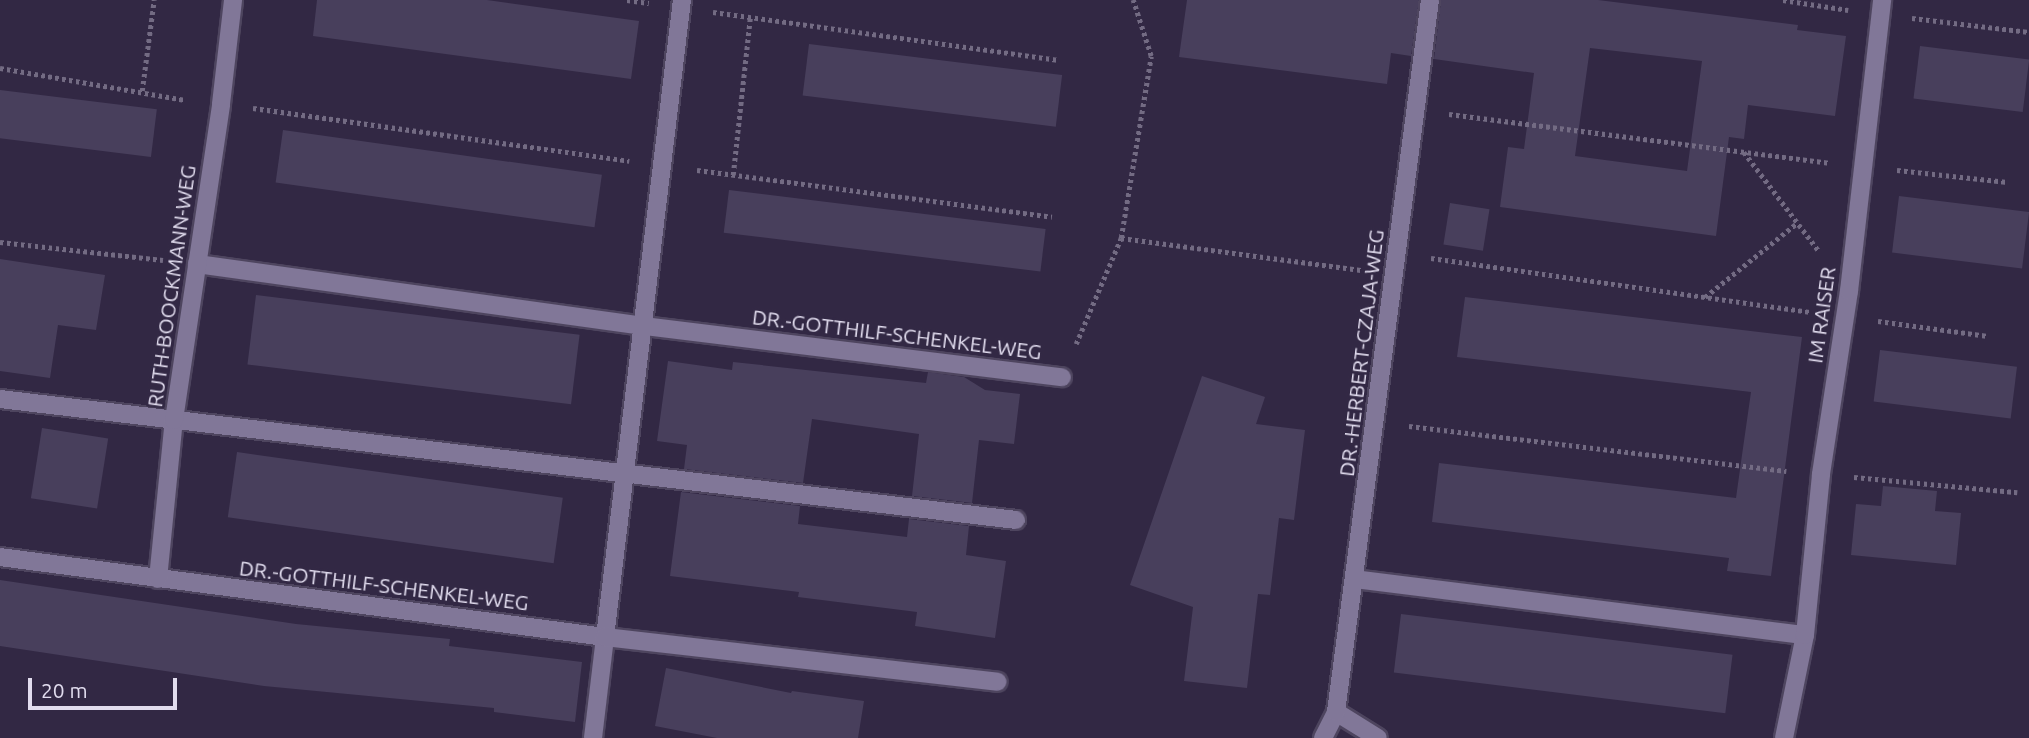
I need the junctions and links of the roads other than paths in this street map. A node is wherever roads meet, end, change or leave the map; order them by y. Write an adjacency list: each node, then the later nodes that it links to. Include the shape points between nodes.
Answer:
1 (233, 0): 5 (street, RUTH-BOOCKMANN-WEG)
2 (682, 0): 6 (street)
3 (1430, 0): 14 (street, DR.-HERBERT-CZAJA-WEG)
4 (1881, 7): 15 (street, IM RAISER)
5 (197, 264): 6 (street, DR.-GOTTHILF-SCHENKEL-WEG); 9 (street, RUTH-BOOCKMANN-WEG)
6 (643, 326): 7 (street, DR.-GOTTHILF-SCHENKEL-WEG); 10 (street)
7 (1062, 377)
8 (0, 398): 9 (street)
9 (174, 420): 10 (street); 13 (street, RUTH-BOOCKMANN-WEG)
10 (626, 475): 11 (street); 16 (street)
11 (1016, 520)
12 (0, 557): 13 (street, DR.-GOTTHILF-SCHENKEL-WEG)
13 (158, 579): 16 (street, DR.-GOTTHILF-SCHENKEL-WEG)
14 (1354, 579): 15 (street); 18 (street, DR.-HERBERT-CZAJA-WEG)
15 (1805, 635): 22 (street, IM RAISER)
16 (605, 636): 17 (street, DR.-GOTTHILF-SCHENKEL-WEG); 19 (street)
17 (997, 682)
18 (1336, 712): 20 (street); 21 (street)
19 (593, 738)
20 (1322, 738)
21 (1378, 738)
22 (1784, 738)

